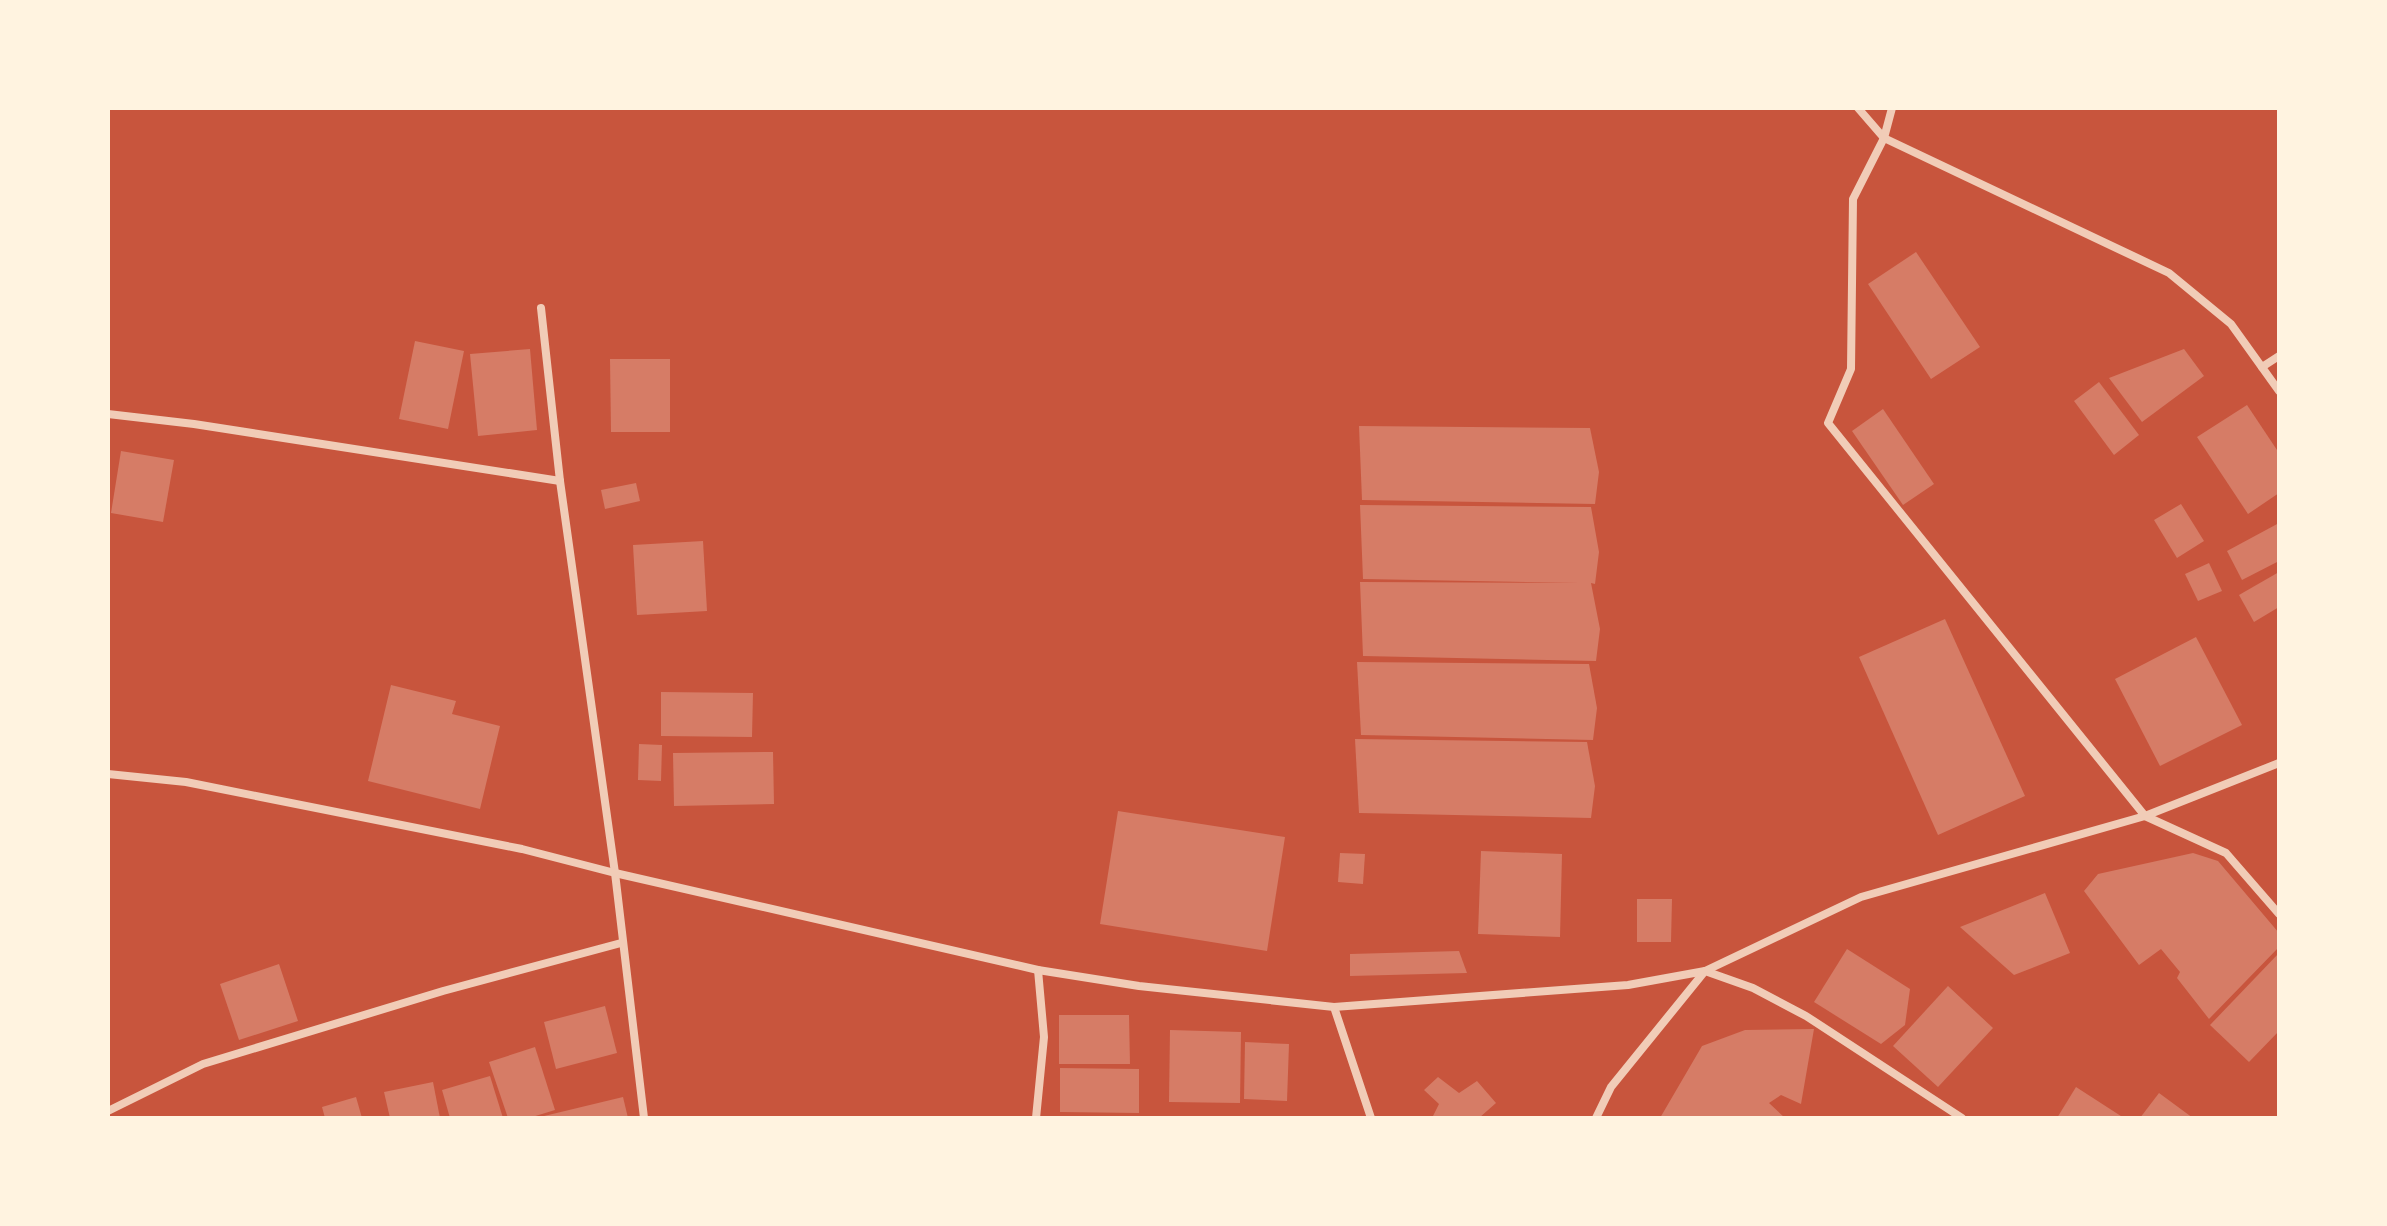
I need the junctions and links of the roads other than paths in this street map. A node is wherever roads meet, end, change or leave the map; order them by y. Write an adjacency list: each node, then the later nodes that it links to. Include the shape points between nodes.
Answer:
1 (1858, 108): 3 (street)
2 (1892, 108): 3 (street)
3 (1884, 138): 6 (street, via 2169,273 2231,324); 12 (street, via 1853,199 1851,369 1828,423)
4 (541, 308): 9 (street)
5 (2279, 356): 6 (street)
6 (2262, 367): 7 (street)
7 (2279, 391)
8 (108, 414): 9 (street)
9 (560, 481): 13 (street)
10 (2279, 763): 12 (street)
11 (108, 774): 13 (street, via 217,788 522,849)
12 (2145, 816): 14 (street, via 2226,853); 17 (street, via 1861,897)
13 (615, 873): 15 (street); 16 (street)
14 (2279, 914)
15 (621, 943): 19 (street, via 203,1064); 20 (street)
16 (1038, 970): 18 (street); 21 (street, via 1044,1037)
17 (1705, 971): 18 (street, via 1628,985); 23 (street, via 1611,1087); 24 (street, via 1753,988 1806,1016)
18 (1334, 1007): 22 (street)
19 (108, 1111)
20 (644, 1118)
21 (1036, 1118)
22 (1371, 1118)
23 (1596, 1118)
24 (1962, 1118)

